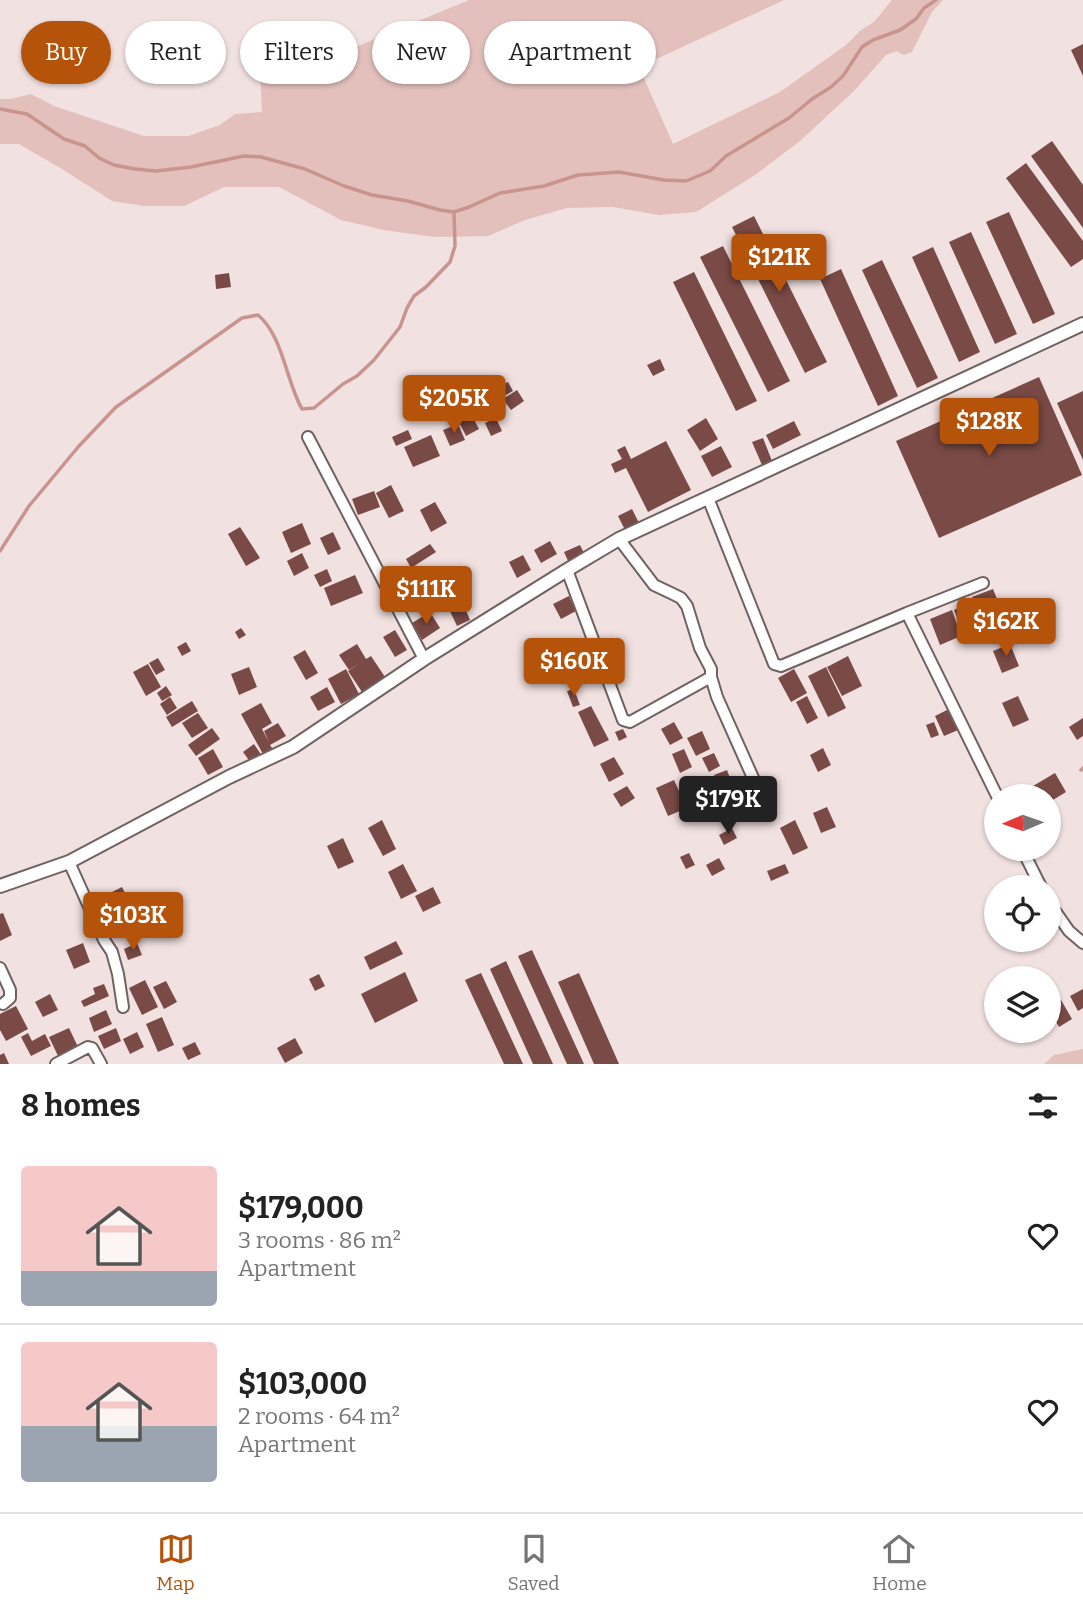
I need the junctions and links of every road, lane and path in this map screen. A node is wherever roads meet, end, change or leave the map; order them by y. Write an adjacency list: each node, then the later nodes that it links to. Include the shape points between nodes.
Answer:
1 (1083, 324): 3 (street)
2 (308, 437): 8 (street)
3 (708, 498): 4 (street); 7 (street, via 774,664 781,666)
4 (619, 539): 5 (street); 9 (street, via 654,585 681,598 687,606)
5 (567, 570): 8 (street); 9 (street, via 623,720 629,722)
6 (984, 583): 7 (street)
7 (907, 613): 10 (street)
8 (424, 659): 12 (street, via 293,747)
9 (711, 677): 11 (street)
10 (991, 784)
11 (765, 807)
12 (69, 862): 13 (street); 18 (street, via 112,953)
13 (0, 886)
14 (1061, 920): 15 (street)
15 (1083, 943)
16 (0, 968): 17 (street, via 10,990 10,998)
17 (3, 1004)
18 (123, 1007)
19 (56, 1064): 20 (street, via 88,1046)
20 (101, 1064)

